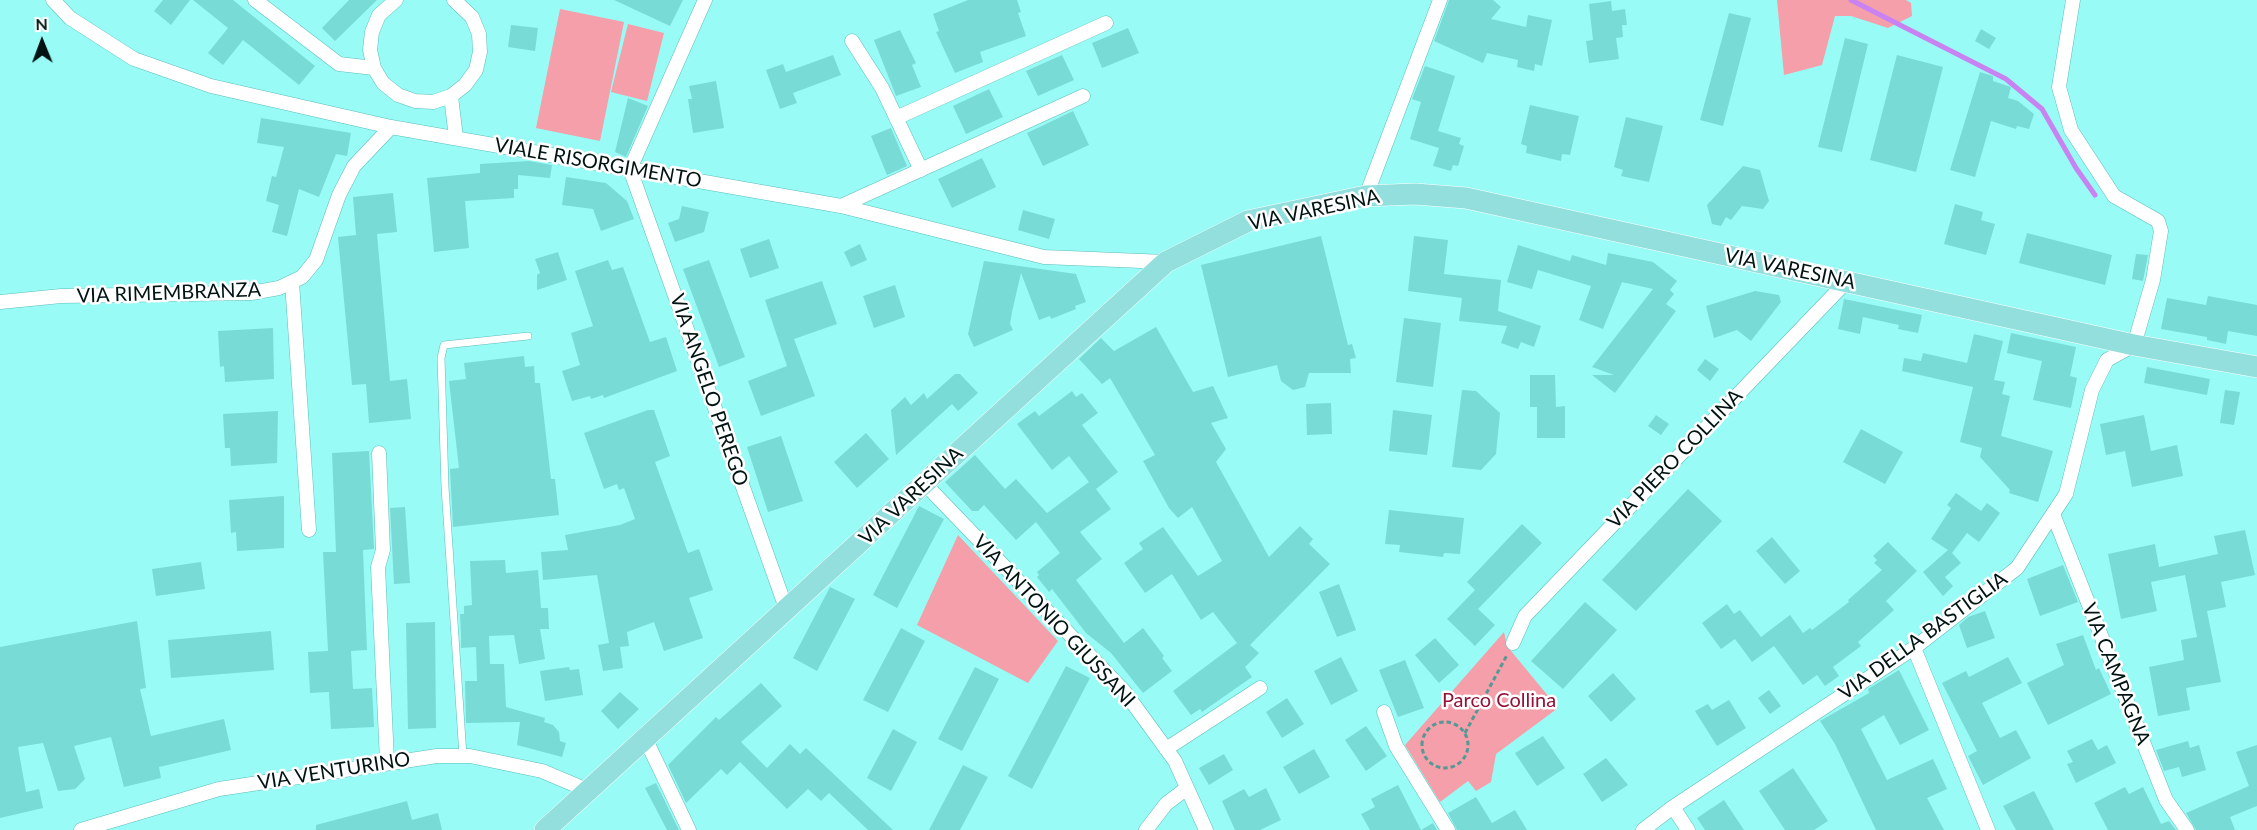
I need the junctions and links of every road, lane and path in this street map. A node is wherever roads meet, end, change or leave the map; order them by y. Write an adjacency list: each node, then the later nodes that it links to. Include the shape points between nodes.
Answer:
1 (53, 0): 14 (street, VIALE RISORGIMENTO, via 70,18 134,59 211,86)
2 (255, 0): 10 (street, via 339,64)
3 (396, 0): 10 (street, via 379,15 372,32)
4 (454, 0): 11 (street, via 472,17 479,34 480,52 471,77)
5 (705, 0): 16 (street)
6 (1440, 0): 18 (street)
7 (2073, 0): 25 (street, via 2059,87 2071,130 2114,196 2158,221 2161,231 2153,280)
8 (1106, 23): 13 (street)
9 (852, 41): 13 (street)
10 (374, 68): 11 (street, via 383,83 406,98 433,102)
11 (451, 96): 15 (street)
12 (1083, 96): 17 (street)
13 (896, 118): 17 (street)
14 (391, 127): 15 (street, VIALE RISORGIMENTO); 22 (street, VIA RIMEMBRANZA, via 354,166 339,195 316,260 302,277)
15 (456, 138): 16 (street, VIALE RISORGIMENTO)
16 (630, 169): 19 (street, VIALE RISORGIMENTO); 31 (street, VIA ANGELO PEREGO)
17 (921, 170): 19 (street)
18 (1366, 196): 20 (main road, VIA VARESINA, via 1248,221); 21 (main road, VIA VARESINA, via 1466,198)
19 (842, 206): 20 (street, VIALE RISORGIMENTO, via 1044,257)
20 (1166, 262): 28 (main road, VIA VARESINA)
21 (1846, 281): 25 (main road, VIA VARESINA); 32 (street, VIA PIERO COLLINA, via 1524,616)
22 (292, 282): 23 (street, VIA RIMEMBRANZA, via 251,293 61,296); 30 (street)
23 (0, 302)
24 (528, 336): 39 (lane, via 444,345 441,358 445,487)
25 (2134, 345): 26 (main road, VIA VARESINA); 29 (street, VIA DELLA BASTIGLIA, via 2107,360 2092,390 2066,494)
26 (2257, 367)
27 (380, 453): 40 (street, via 383,550 378,567)
28 (924, 483): 31 (main road, VIA VARESINA); 38 (street, VIA ANTONIO GIUSSANI, via 1124,691)
29 (2053, 514): 33 (street, VIA DELLA BASTIGLIA, via 2017,568); 53 (street, VIA CAMPAGNA, via 2166,800)
30 (309, 530)
31 (787, 612): 37 (main road, VIA VARESINA)
32 (1514, 643): 36 (path)
33 (1914, 648): 43 (street, VIA DELLA BASTIGLIA); 52 (street)
34 (1260, 688): 38 (street)
35 (1384, 712): 49 (street, via 1396,746)
36 (1465, 733): 36 (path, via 1454,723 1431,726 1422,746 1427,760 1448,768 1462,762 1468,748)
37 (645, 738): 42 (main road, VIA VARESINA); 46 (street)
38 (1166, 749): 41 (street, VIA ANTONIO GIUSSANI)
39 (463, 756): 40 (street, VIA VENTURINO); 42 (street, VIA VENTURINO, via 542,771)
40 (387, 762): 44 (street, VIA VENTURINO, via 219,789)
41 (1187, 788): 47 (street, via 1166,804); 48 (street, VIA ANTONIO GIUSSANI)
42 (587, 790): 45 (main road, VIA VARESINA)
43 (1673, 807): 50 (street, VIA DELLA BASTIGLIA); 51 (street)
44 (81, 830)
45 (545, 830)
46 (689, 830)
47 (1146, 830)
48 (1206, 830)
49 (1449, 830)
50 (1643, 830)
51 (1688, 830)
52 (1988, 830)
53 (2187, 830)

